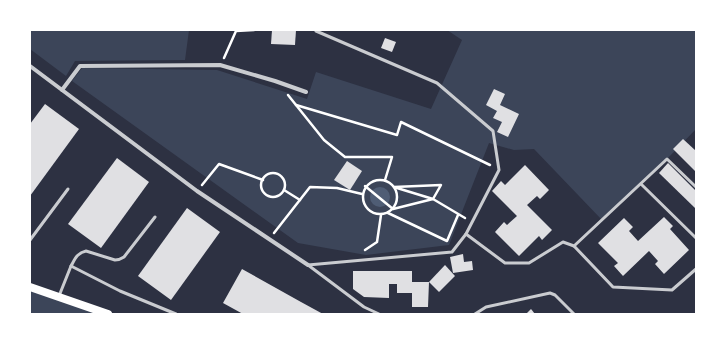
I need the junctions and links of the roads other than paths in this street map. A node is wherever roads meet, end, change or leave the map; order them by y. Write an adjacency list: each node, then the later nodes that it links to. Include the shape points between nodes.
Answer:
1 (316, 31): 9 (lane, via 437,83 493,131 499,170)
2 (30, 66): 3 (street)
3 (62, 90): 4 (street, via 80,66 220,65); 13 (street, via 197,191)
4 (306, 92)
5 (641, 184): 6 (lane, via 667,159); 10 (lane); 12 (lane)
6 (696, 187)
7 (68, 189): 11 (lane)
8 (155, 217): 14 (lane, via 121,259 114,260 86,251 77,255)
9 (466, 234): 12 (lane, via 506,263 529,263 563,242); 13 (lane, via 452,252)
10 (696, 238)
11 (30, 240)
12 (574, 246): 15 (lane, via 613,287 672,290)
13 (308, 265): 20 (lane, via 364,307)
14 (71, 266): 17 (lane); 19 (lane, via 120,291)
15 (696, 268)
16 (31, 289): 17 (main road)
17 (58, 297): 18 (main road)
18 (108, 314)
19 (176, 314)
20 (379, 314)
21 (475, 314): 22 (lane, via 486,307 550,293 556,295)
22 (574, 314)

